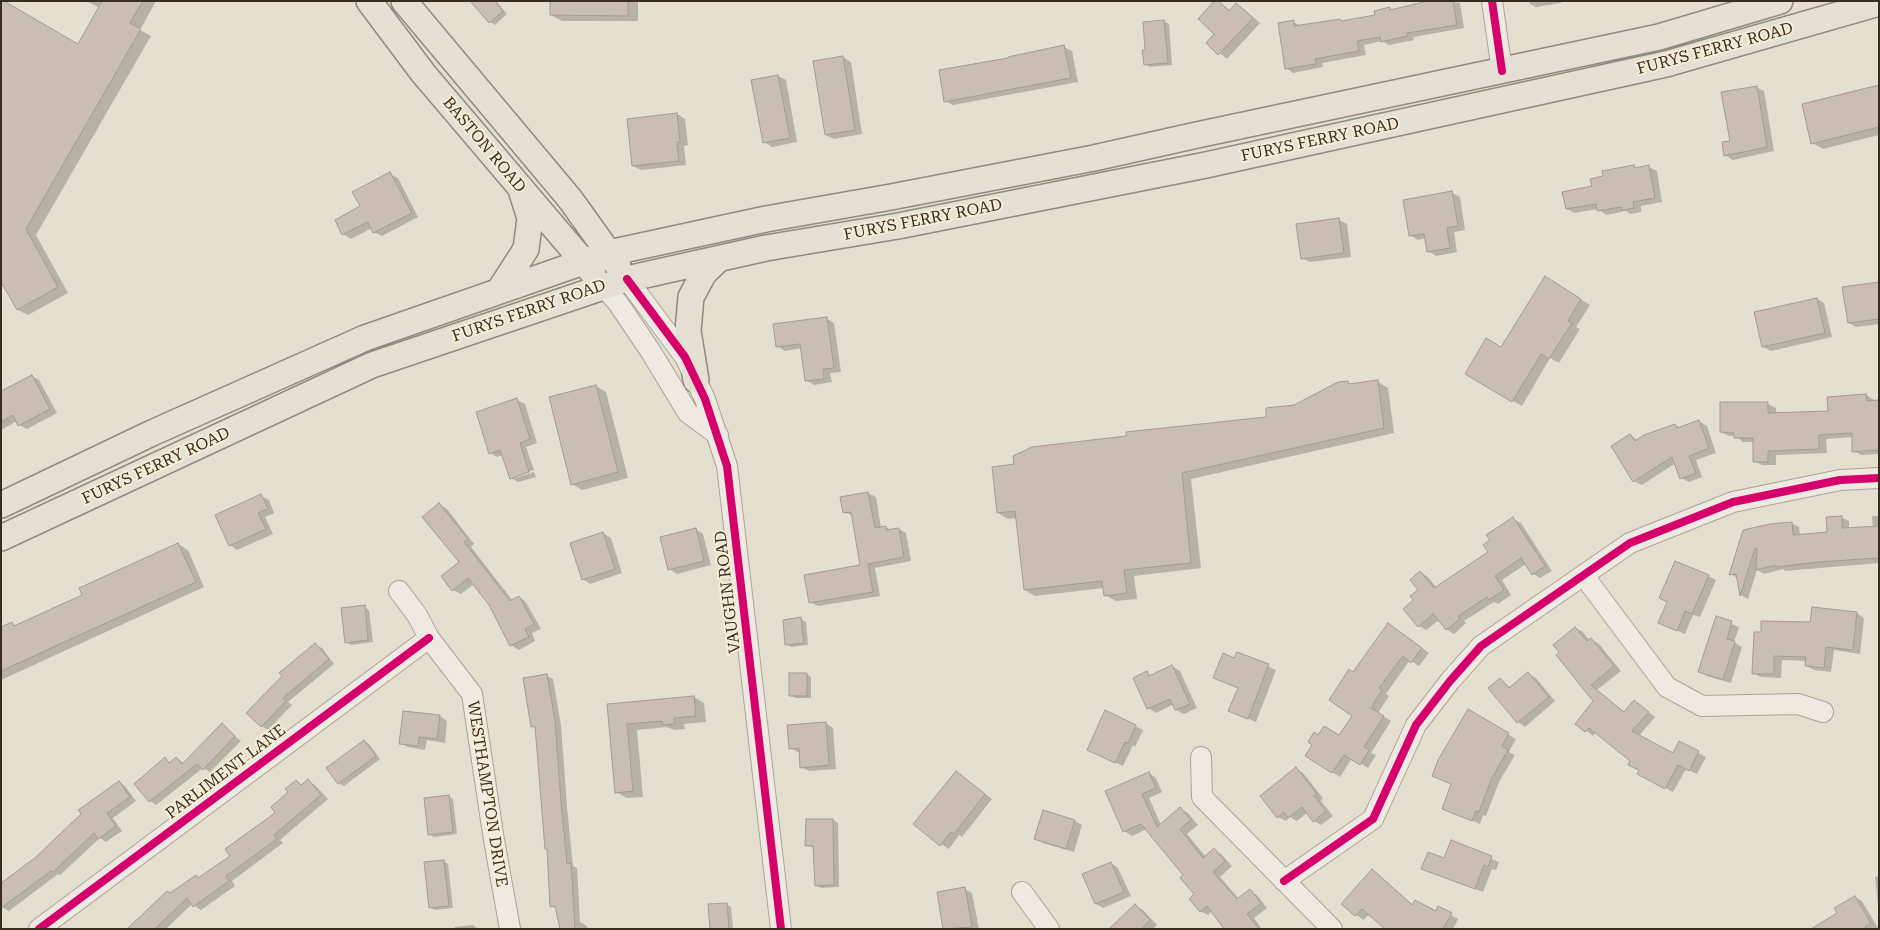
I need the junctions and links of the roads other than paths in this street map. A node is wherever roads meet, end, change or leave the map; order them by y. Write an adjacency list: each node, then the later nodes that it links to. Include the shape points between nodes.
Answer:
1 (369, 1): 7 (main road, BASTON ROAD, via 423,73)
2 (404, 1): 8 (main road, BASTON ROAD, via 570,198)
3 (1492, 1): 6 (street)
4 (1780, 1): 6 (main road, FURYS FERRY ROAD, via 1659,37)
5 (1879, 3): 9 (main road, FURYS FERRY ROAD, via 1666,64 1544,91 1206,165)
6 (1502, 70): 8 (main road, FURYS FERRY ROAD, via 1094,158 766,219)
7 (521, 188): 10 (main road, BASTON ROAD); 13 (main road, via 530,218 526,249)
8 (609, 253): 10 (main road, FURYS FERRY ROAD); 11 (main road, BASTON ROAD)
9 (720, 258): 11 (main road, FURYS FERRY ROAD); 14 (main road, via 704,273 691,297 688,331)
10 (583, 262): 12 (main road, BASTON ROAD); 13 (main road, FURYS FERRY ROAD)
11 (627, 279): 12 (main road, FURYS FERRY ROAD); 14 (street, VAUGHN ROAD, via 685,357)
12 (603, 286): 15 (street, via 651,352 688,413); 18 (main road, FURYS FERRY ROAD, via 372,365)
13 (499, 291): 17 (main road, FURYS FERRY ROAD, via 365,338)
14 (696, 380): 15 (street, VAUGHN ROAD)
15 (718, 435): 28 (street, VAUGHN ROAD, via 727,466)
16 (1879, 478): 19 (street, via 1840,480 1733,502 1630,543)
17 (1, 505)
18 (1, 538)
19 (1584, 576): 22 (street, via 1667,687 1702,706 1798,704); 24 (street, via 1481,646 1416,725 1373,819)
20 (399, 591): 21 (street, WESTHAMPTON DRIVE)
21 (429, 638): 26 (street, PARLIMENT LANE); 27 (street, WESTHAMPTON DRIVE, via 472,694)
22 (1823, 712)
23 (1201, 757): 24 (street, via 1202,797)
24 (1284, 881): 30 (street)
25 (1022, 892): 29 (street)
26 (39, 929)
27 (510, 929)
28 (781, 929)
29 (1048, 929)
30 (1332, 929)

